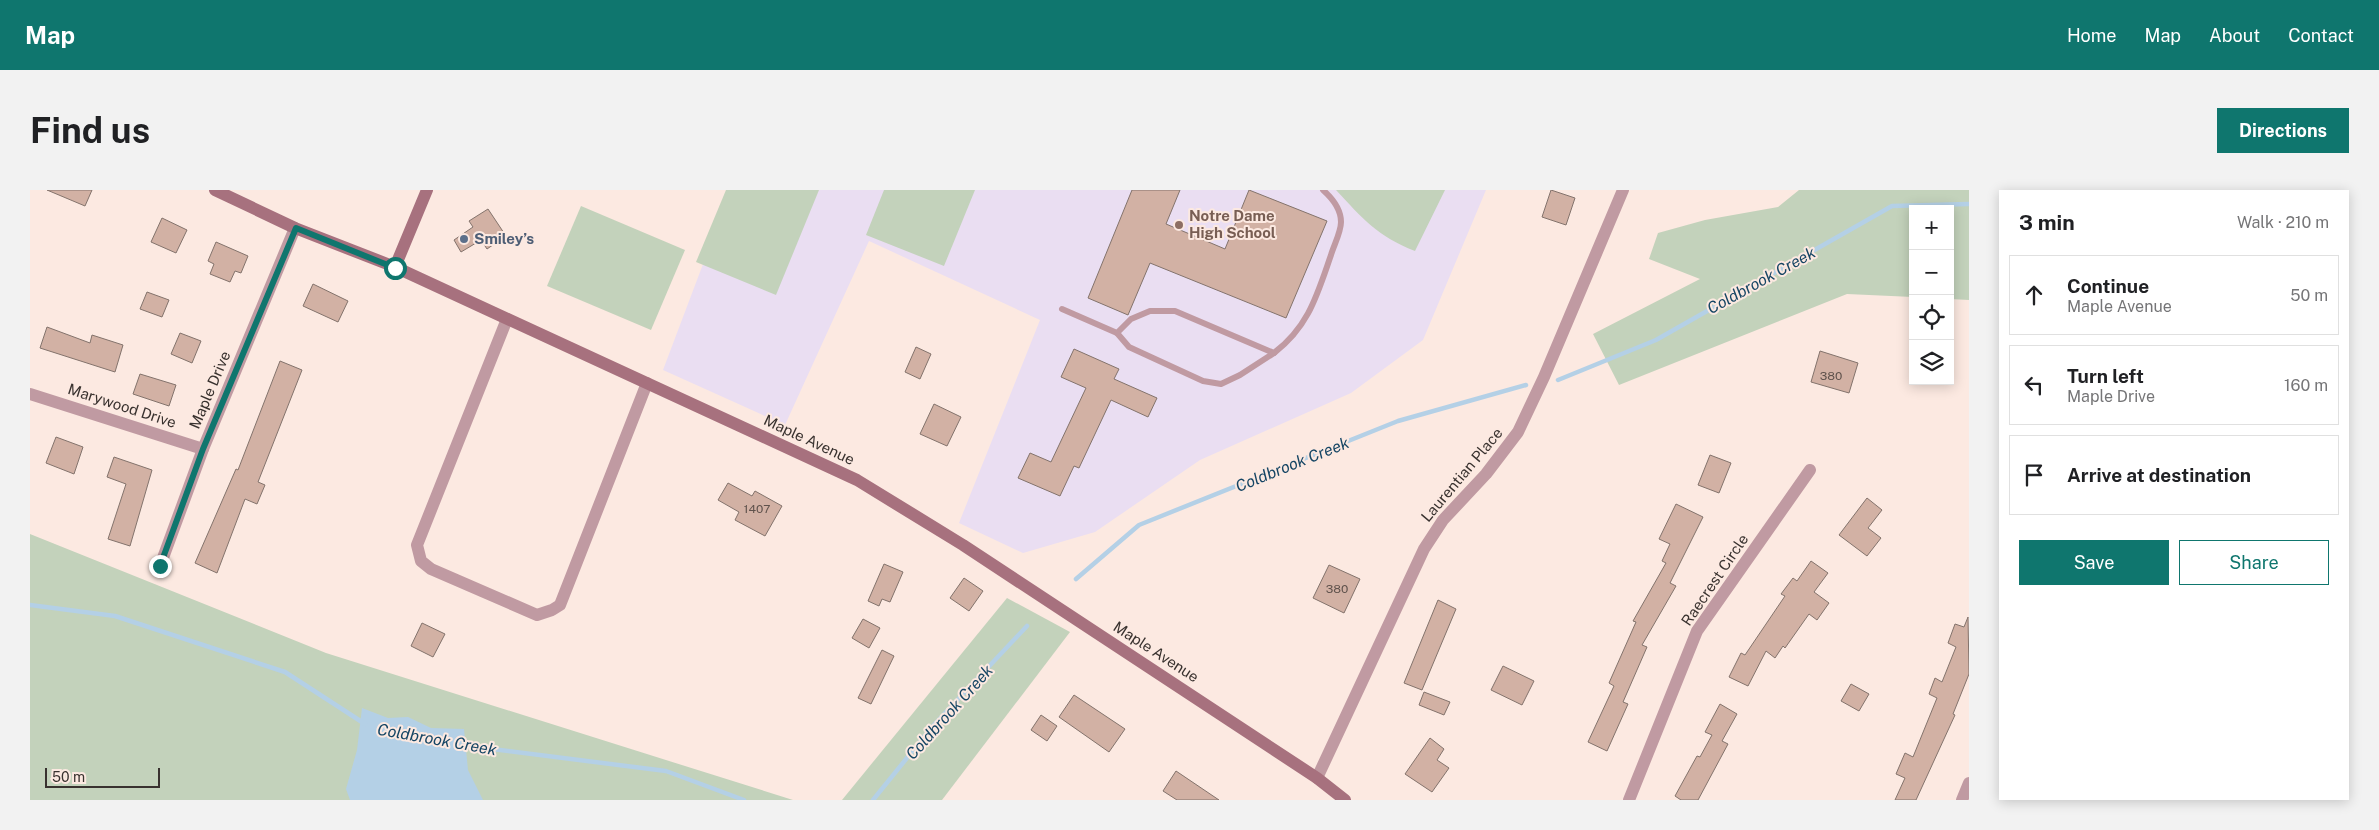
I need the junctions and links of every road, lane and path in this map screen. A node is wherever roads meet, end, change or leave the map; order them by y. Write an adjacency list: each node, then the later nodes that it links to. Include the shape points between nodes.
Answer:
1 (215, 190): 5 (main road, Maple Avenue)
2 (426, 190): 6 (main road)
3 (1323, 190): 10 (lane, via 1333,199 1341,224 1314,304 1290,341)
4 (1622, 190): 16 (street, Laurentian Place, via 1518,432 1486,474 1443,520 1424,549)
5 (296, 228): 6 (main road, Maple Avenue); 13 (street, Maple Drive)
6 (395, 268): 8 (main road, Maple Avenue)
7 (1062, 309): 9 (lane)
8 (507, 319): 11 (main road, Maple Avenue); 11 (street, via 417,545 421,561 432,569 537,615 560,605)
9 (1117, 332): 10 (lane, via 1132,319 1150,311 1175,311); 10 (lane, via 1129,347 1203,381 1222,384)
10 (1274, 353)
11 (647, 383): 16 (main road, Maple Avenue, via 857,480 963,544)
12 (30, 394): 13 (street, Marywood Drive)
13 (203, 449): 15 (street, Maple Drive)
14 (1810, 470): 19 (street, Raecrest Circle, via 1697,631)
15 (160, 566)
16 (1317, 778): 18 (main road, Maple Avenue)
17 (1969, 783): 20 (street)
18 (1345, 800)
19 (1629, 800)
20 (1962, 800)

